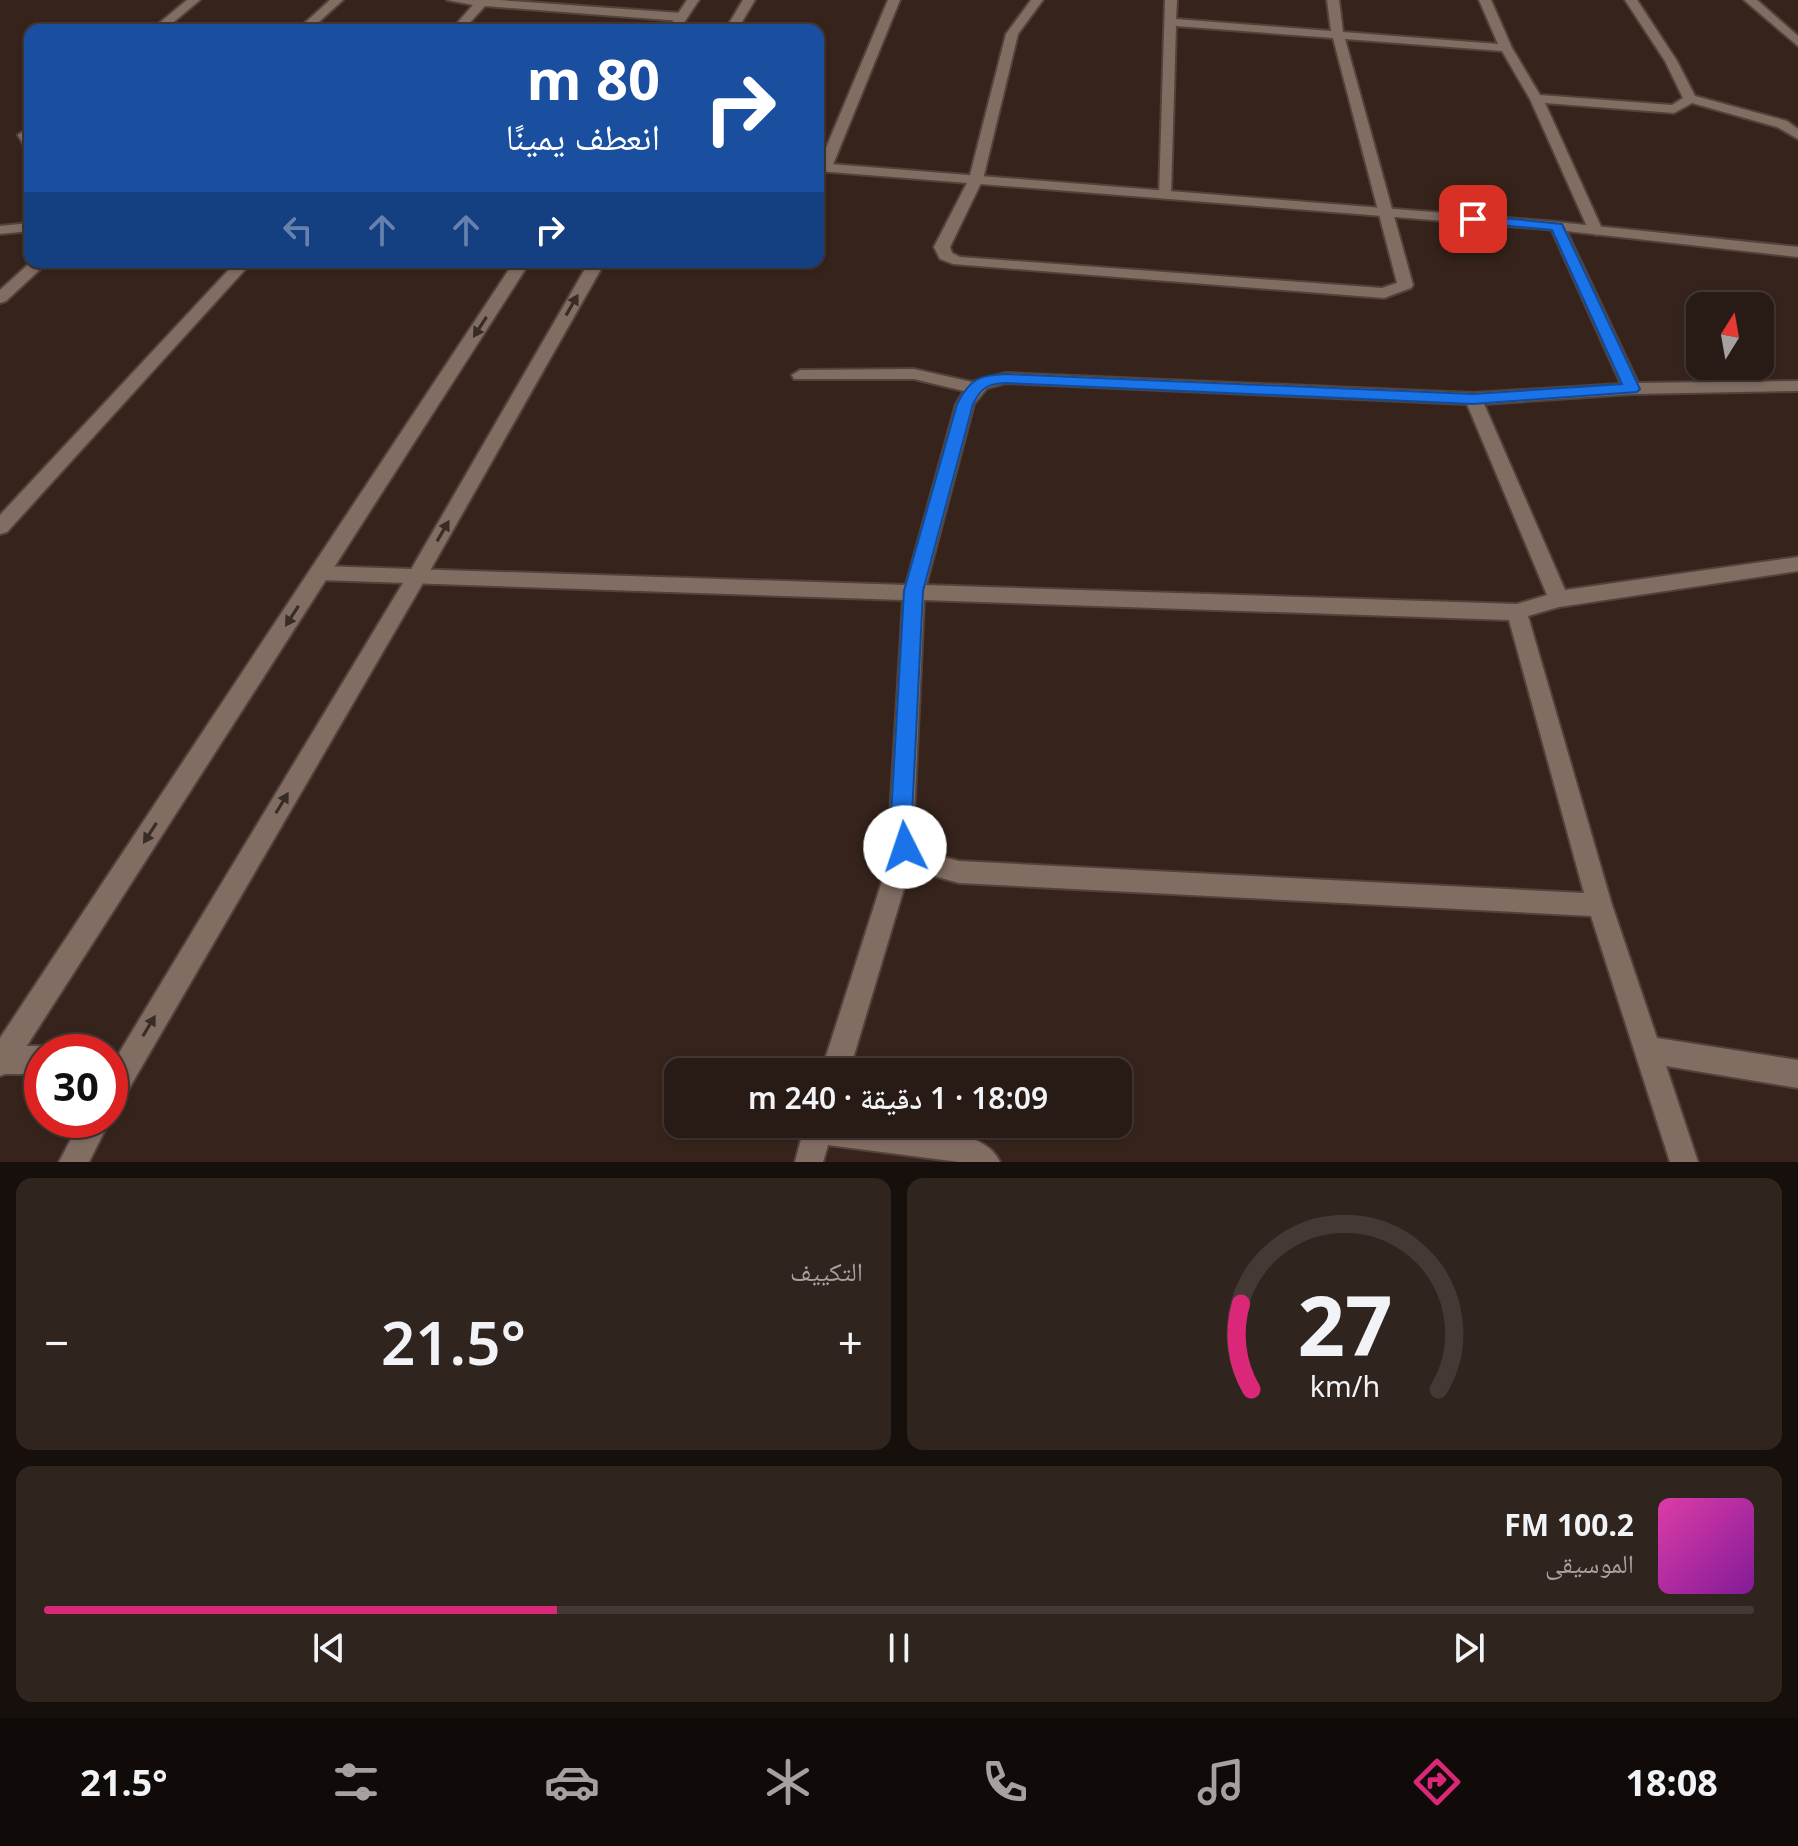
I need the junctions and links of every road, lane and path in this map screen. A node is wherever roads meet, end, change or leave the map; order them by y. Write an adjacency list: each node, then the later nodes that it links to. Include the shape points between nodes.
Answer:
1 (194, 0): 16 (street)
2 (337, 0): 17 (street)
3 (453, 0): 13 (street)
4 (693, 0): 14 (street)
5 (749, 0): 20 (street)
6 (894, 0): 27 (street)
7 (1037, 0): 29 (street, via 1012,34)
8 (1171, 0): 15 (street)
9 (1333, 0): 21 (street)
10 (1485, 0): 23 (street)
11 (1631, 0): 25 (street)
12 (1750, 0): 22 (street)
13 (482, 2): 14 (street); 18 (street)
14 (681, 17): 19 (street)
15 (1171, 22): 21 (street); 30 (street)
16 (164, 24)
17 (310, 24)
18 (462, 24)
19 (677, 24)
20 (735, 24)
21 (1338, 35): 23 (street); 31 (street)
22 (1798, 42)
23 (1506, 48): 24 (street)
24 (1536, 99): 25 (street, via 1674,109); 35 (street)
25 (1690, 99): 26 (street, via 1782,124)
26 (1798, 135)
27 (824, 162)
28 (824, 167): 29 (street)
29 (976, 179): 30 (street); 31 (street, via 942,247 945,256 958,261 1384,293 1405,285)
30 (1164, 193): 31 (street)
31 (1388, 212): 32 (street)
32 (1557, 226): 35 (street); 45 (street)
33 (24, 228): 34 (street)
34 (0, 230)
35 (1596, 231): 36 (street)
36 (1798, 252)
37 (33, 268): 41 (street)
38 (238, 268): 47 (street)
39 (518, 268): 49 (street, one-way to 49)
40 (594, 268): 50 (street, one-way to 40)
41 (0, 298)
42 (800, 375): 44 (street, via 914,374)
43 (1798, 386): 45 (street)
44 (974, 388): 46 (street, via 984,379 1006,378); 51 (street, via 965,404)
45 (1632, 389): 46 (street)
46 (1473, 399): 52 (street)
47 (0, 527)
48 (1798, 564): 52 (street)
49 (320, 573): 50 (street); 60 (street, one-way to 60)
50 (416, 578): 51 (street); 56 (street, one-way to 50)
51 (914, 591): 53 (street); 54 (street, via 902,816)
52 (1559, 599): 53 (street)
53 (1517, 612): 55 (street)
54 (905, 847): 55 (street, via 929,864 959,872); 58 (street)
55 (1600, 905): 57 (street)
56 (128, 1045)
57 (1648, 1050): 61 (street); 68 (street)
58 (839, 1058)
59 (24, 1060): 60 (street)
60 (1, 1061)
61 (1798, 1074)
62 (86, 1138): 65 (street)
63 (815, 1138): 66 (street)
64 (894, 1138): 67 (street, via 963,1148)
65 (73, 1162)
66 (809, 1162)
67 (986, 1162)
68 (1684, 1162)

